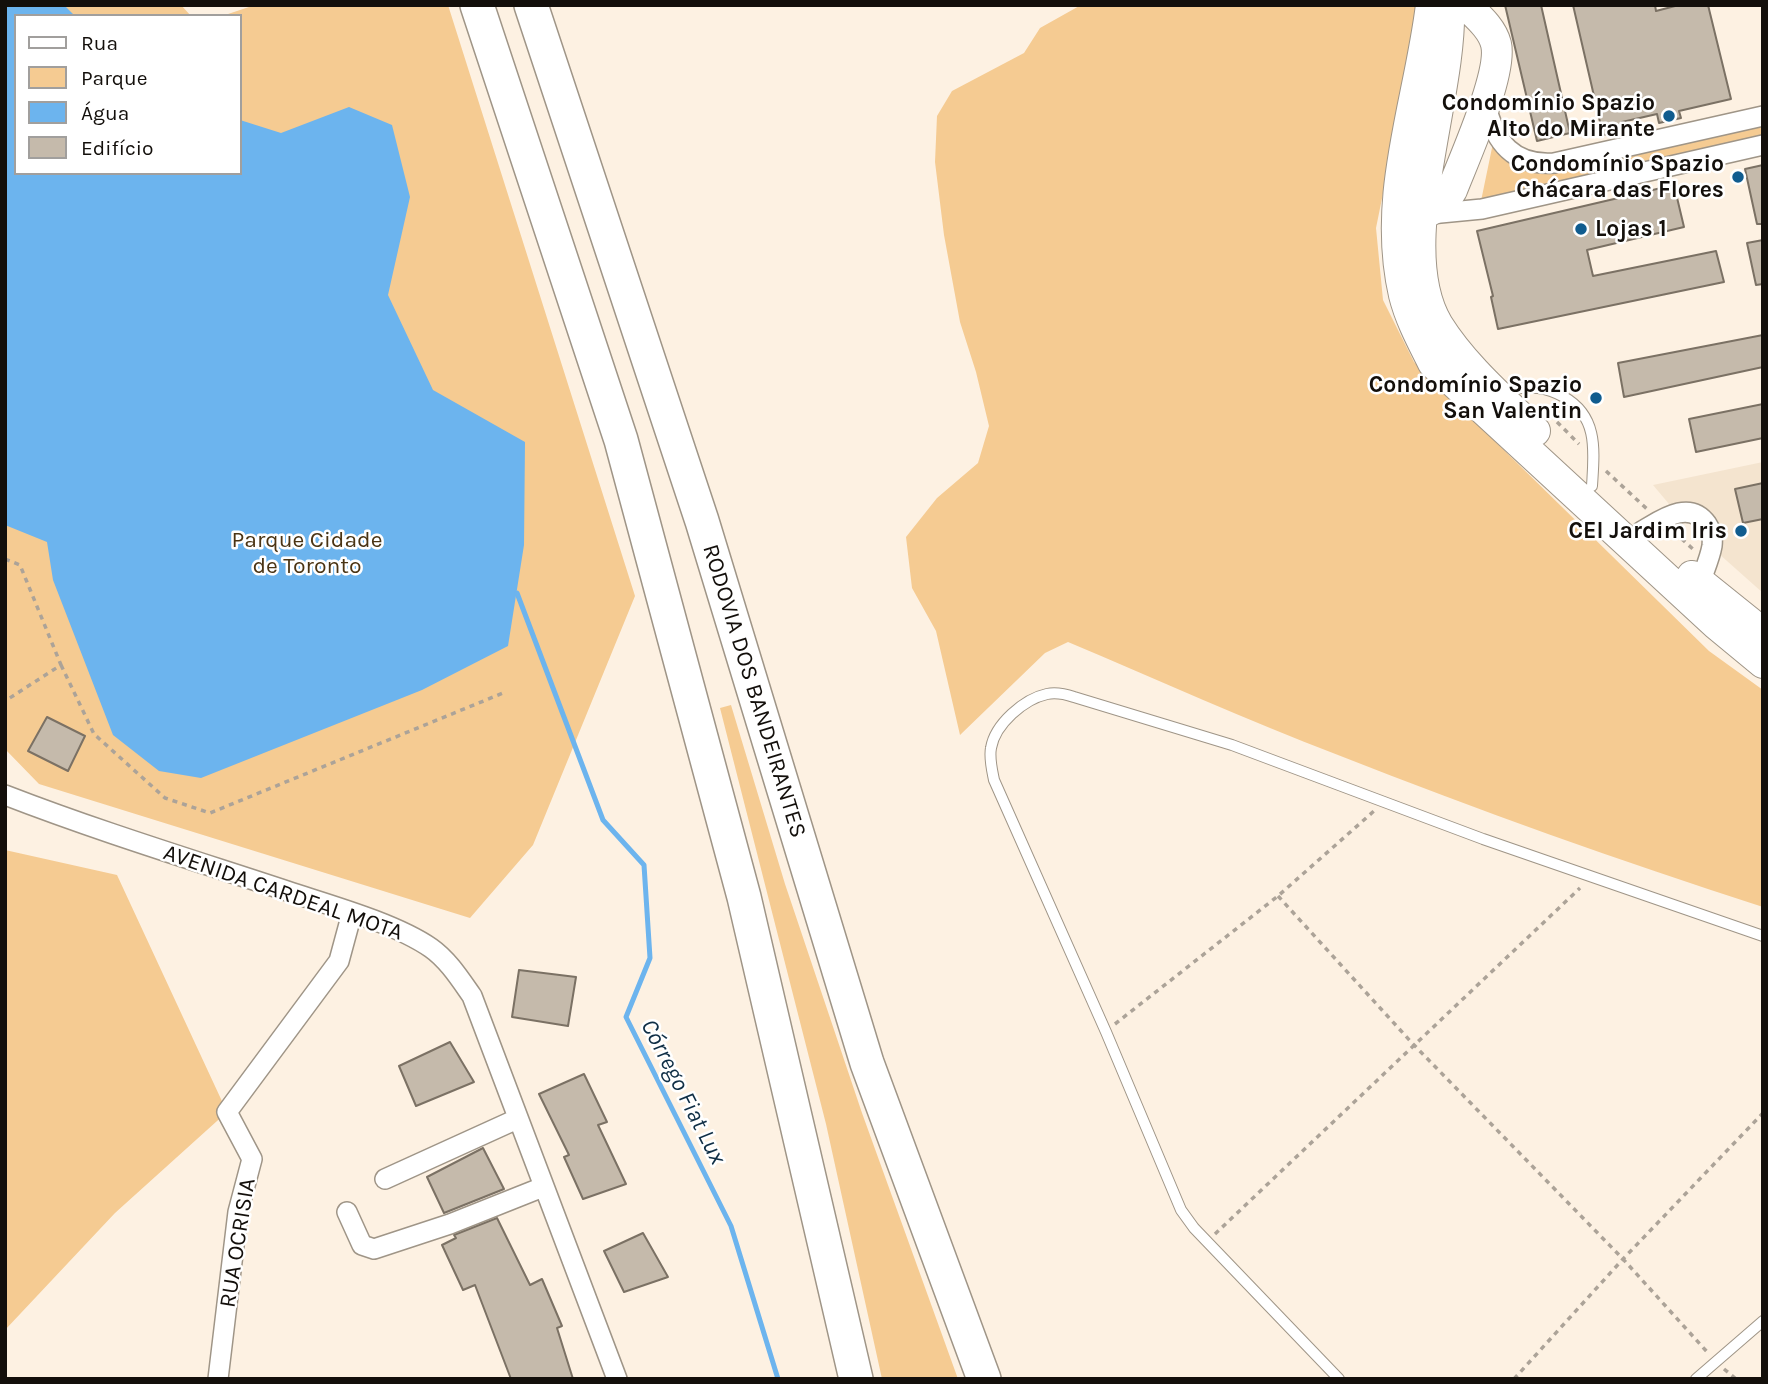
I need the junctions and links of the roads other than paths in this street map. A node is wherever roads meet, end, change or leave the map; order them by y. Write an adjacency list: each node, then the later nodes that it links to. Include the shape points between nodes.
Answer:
1 (477, 5): 29 (highway, via 621,440 744,897)
2 (531, 5): 26 (highway, RODOVIA DOS BANDEIRANTES, via 702,521 867,1063)
3 (1431, 5): 6 (main road)
4 (1450, 5): 6 (main road)
5 (1466, 5): 7 (main road, via 1490,30 1496,45)
6 (1438, 36): 7 (main road, via 1468,48 1478,59); 10 (main road, via 1402,155); 11 (main road)
7 (1488, 95): 8 (street, via 1492,128 1501,142 1518,156 1539,164); 11 (main road, via 1452,190 1444,203)
8 (1763, 116)
9 (1763, 145): 11 (street, via 1482,209)
10 (1396, 199): 11 (main road); 17 (main road, via 1405,297 1433,363)
11 (1422, 215): 12 (main road, via 1426,299 1460,355)
12 (1492, 389): 13 (main road); 13 (lane, via 1541,388 1573,402 1590,423 1593,435)
13 (1592, 486): 14 (main road)
14 (1642, 531): 15 (main road); 15 (street, via 1675,513 1691,513 1704,521 1712,546)
15 (1700, 583): 16 (main road)
16 (1763, 633)
17 (1763, 663)
18 (5, 795): 19 (street, AVENIDA CARDEAL MOTA)
19 (352, 913): 21 (street, AVENIDA CARDEAL MOTA, via 431,948 455,971 472,996); 27 (street, RUA OCRISIA, via 339,961 227,1112 252,1159 238,1212)
20 (1763, 936): 30 (lane, via 1232,745 1060,693 1033,699 1005,721 990,752 994,780 1181,1210)
21 (517, 1119): 22 (street); 23 (street, AVENIDA CARDEAL MOTA)
22 (385, 1179)
23 (544, 1187): 24 (street, via 374,1249 362,1245); 28 (street, AVENIDA CARDEAL MOTA)
24 (347, 1212)
25 (1763, 1321): 31 (lane)
26 (984, 1377)
27 (218, 1379)
28 (617, 1379)
29 (856, 1379)
30 (1339, 1379)
31 (1696, 1379)

